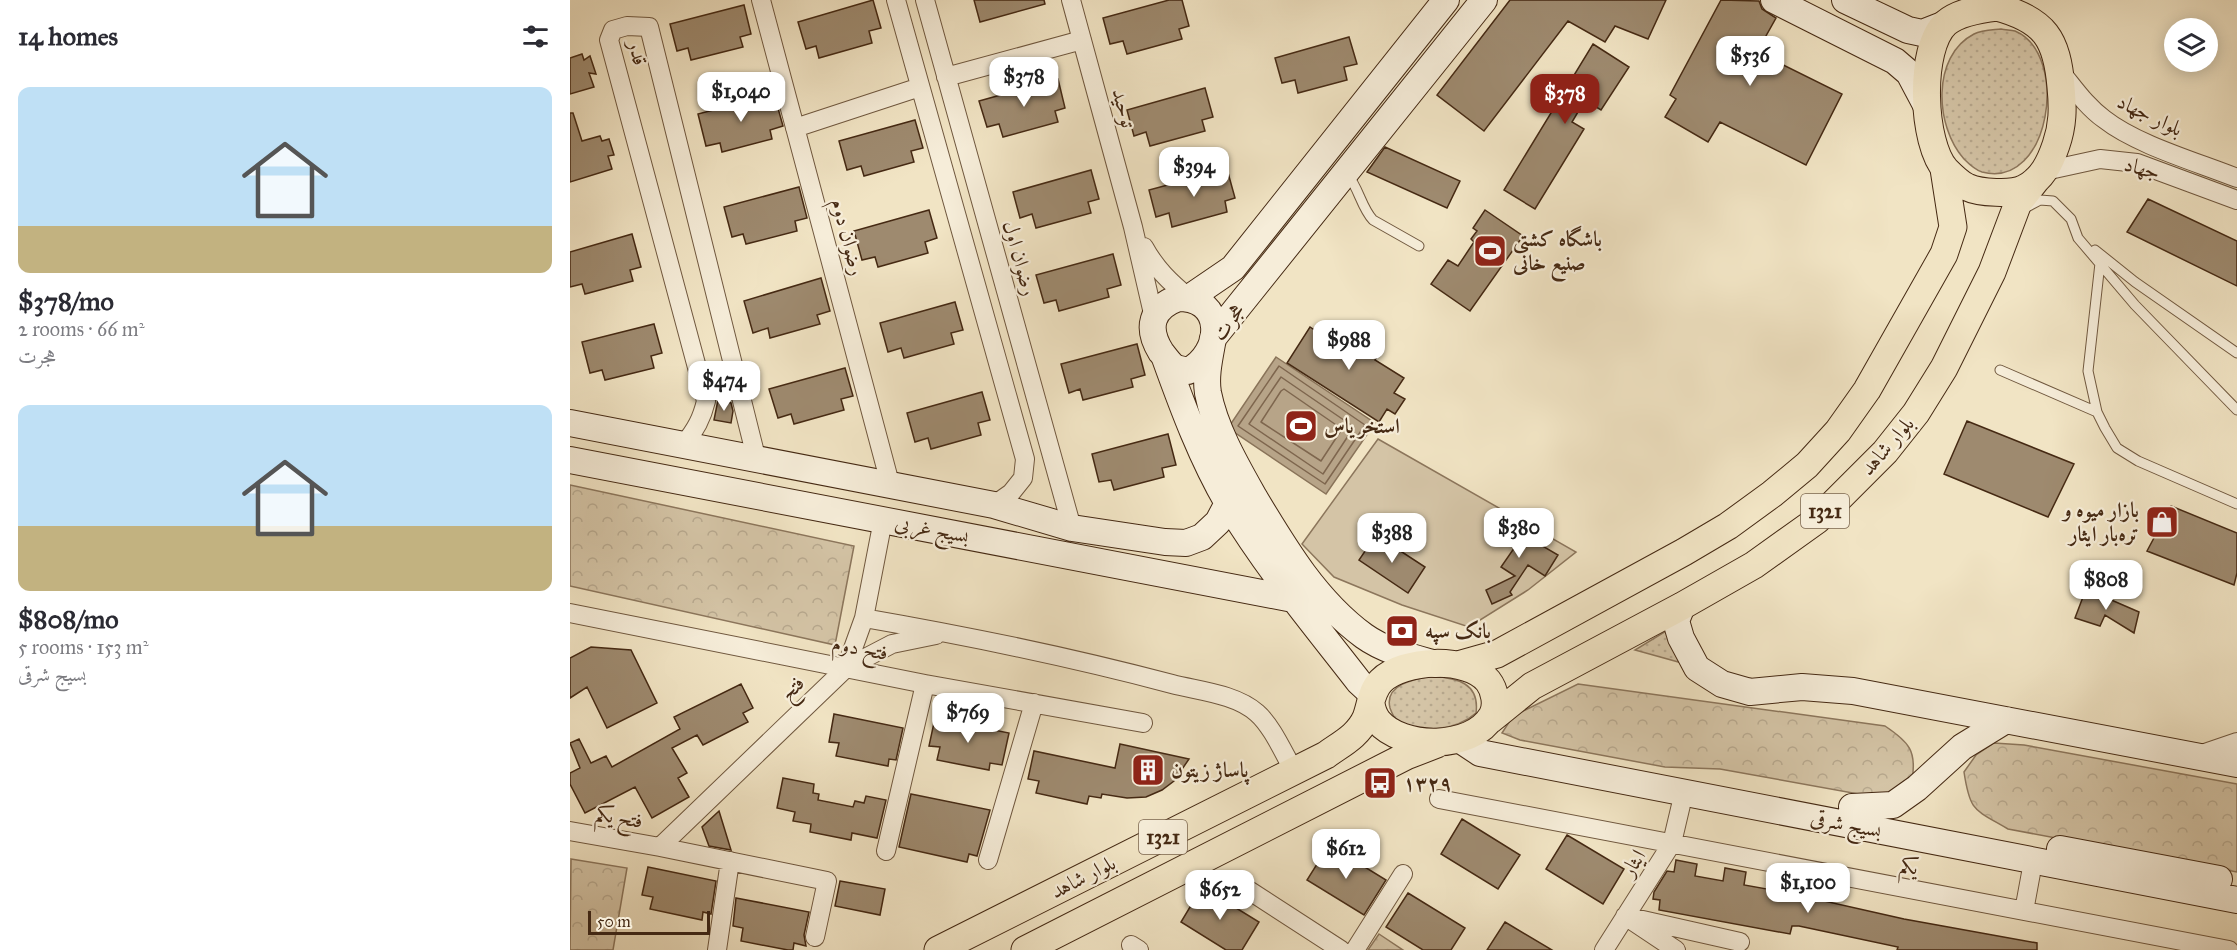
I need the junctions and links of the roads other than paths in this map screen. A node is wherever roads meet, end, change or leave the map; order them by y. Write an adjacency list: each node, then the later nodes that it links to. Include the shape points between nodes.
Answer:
1 (761, 0): 16 (street, رضوان دوم)
2 (896, 0): 14 (street)
3 (925, 0): 13 (street, رضوان اول)
4 (1071, 0): 11 (street, توحید)
5 (1446, 0): 27 (main road, هجرت, via 1233,268)
6 (1485, 0): 18 (main road, هجرت)
7 (1774, 0): 15 (main road, via 1895,61 1909,73)
8 (1845, 0): 10 (main road, via 1922,33)
9 (2026, 9): 10 (main road, via 1997,7); 12 (main road, via 2048,36)
10 (1957, 13): 15 (main road, via 1930,49)
11 (1082, 40): 13 (street); 23 (street, توحید)
12 (2060, 70): 19 (main road, via 2061,130); 20 (street, بلوار جهاد, via 2081,98 2115,127)
13 (946, 77): 44 (street, رضوان اول)
14 (920, 87): 16 (street); 42 (street, via 1025,459 1023,478)
15 (1927, 107): 17 (main road)
16 (795, 128): 39 (street, رضوان دوم)
17 (1944, 169): 19 (main road, via 1965,186 2002,192 2023,190); 50 (main road, 1321, via 1953,227 1944,254 1867,390 1807,465 1728,526 1684,552 1497,654)
18 (1345, 173): 25 (lane, via 1373,220); 29 (main road, هجرت)
19 (2040, 176): 21 (street, جهاد, via 2100,159 2137,163); 22 (main road, بلوار شاهد / 1321)
20 (2237, 178)
21 (2237, 200)
22 (2013, 215): 24 (lane, via 2040,200 2053,201 2071,219); 46 (main road, بلوار شاهد / 1321, via 1992,272 1944,368 1885,452 1817,520 1754,565)
23 (1133, 227): 27 (street, via 1154,265); 28 (street)
24 (2079, 238): 26 (lane); 30 (lane)
25 (1419, 246)
26 (2100, 263): 33 (lane, via 2135,305); 34 (lane, via 2088,371)
27 (1189, 298): 28 (main road, via 1168,302); 29 (main road, via 1199,301 1213,317)
28 (1154, 318): 31 (main road, via 1154,338)
29 (1213, 338): 31 (main road, via 1206,358 1188,371 1175,368); 50 (main road, هجرت, via 1207,378 1213,414 1240,472 1297,566 1325,602 1364,636 1394,652)
30 (2237, 353)
31 (1165, 358): 40 (main road, via 1195,437)
32 (2000, 370): 34 (lane)
33 (2237, 410)
34 (2097, 412): 41 (lane, via 2117,448)
35 (570, 423): 36 (main road, بسیج غربی)
36 (684, 444): 38 (main road, بسیج غربی); 38 (street, قدر, via 695,431 706,401 609,40 613,30 627,26 649,27)
37 (570, 460): 43 (main road, بسیج غربی)
38 (757, 461): 39 (main road, بسیج غربی)
39 (891, 486): 42 (main road, بسیج غربی); 43 (main road)
40 (1228, 503): 44 (main road, بسیج غربی, via 1218,522 1202,537 1186,543); 45 (main road)
41 (2236, 504)
42 (994, 505): 44 (main road, بسیج غربی)
43 (882, 520): 45 (main road, بسیج غربی); 48 (street, فتح)
44 (1072, 528)
45 (1293, 599): 53 (main road)
46 (1682, 606): 55 (main road, via 1676,621 1681,638 1697,668 1722,684 1750,692 1802,687 1853,691); 57 (main road, بلوار شاهد / 1321, via 1532,686)
47 (570, 613): 51 (street, فتح دوم)
48 (864, 618): 49 (street); 51 (street, فتح)
49 (947, 633): 51 (street, via 892,644); 61 (street, via 1103,665 1236,701 1258,714)
50 (1447, 665): 53 (main road, via 1411,666 1395,672 1384,678); 57 (main road, via 1482,675 1494,692 1495,711)
51 (846, 668): 52 (street, فتح دوم); 68 (street, فتح)
52 (925, 684): 54 (street, فتح دوم); 69 (street)
53 (1371, 699): 57 (main road, via 1376,719 1405,738); 61 (main road, بلوار شاهد / 1321, via 1357,734)
54 (1034, 704): 56 (street, فتح دوم); 70 (street)
55 (2006, 720): 59 (main road); 64 (main road, via 1962,747 1893,805)
56 (1143, 723)
57 (1467, 733): 62 (main road, بسیج شرقی, via 1480,753); 83 (main road, بلوار شاهد / 1321, via 1406,756)
58 (2237, 742): 59 (street)
59 (2194, 756): 60 (main road)
60 (2237, 764)
61 (1294, 771): 82 (main road, بلوار شاهد / 1321)
62 (1686, 786): 64 (main road, بسیج شرقی); 66 (main road, بسیج شرقی); 67 (street, ایثار)
63 (1439, 799): 67 (street, یکم)
64 (1852, 807): 66 (main road, بسیج شرقی)
65 (570, 831): 68 (street, فتح یکم)
66 (1974, 842): 72 (main road, بسیج شرقی); 74 (main road, بسیج شرقی)
67 (1672, 843): 77 (street, یکم); 78 (street, ایثار)
68 (660, 847): 71 (street, فتح یکم)
69 (886, 851)
70 (988, 860)
71 (730, 861): 79 (street, فتح یکم, via 827,881); 81 (street)
72 (2032, 862): 76 (main road, بسیج شرقی); 77 (street)
73 (1403, 874): 85 (street)
74 (2237, 882)
75 (1250, 891): 84 (street)
76 (2237, 900)
77 (2024, 911): 88 (street, یکم)
78 (1625, 916): 80 (street); 86 (street, ایثار); 87 (street)
79 (815, 937)
80 (1740, 942)
81 (717, 950)
82 (938, 950)
83 (1025, 950)
84 (1341, 950)
85 (1354, 950)
86 (1604, 950)
87 (1676, 950)
88 (2229, 950)

